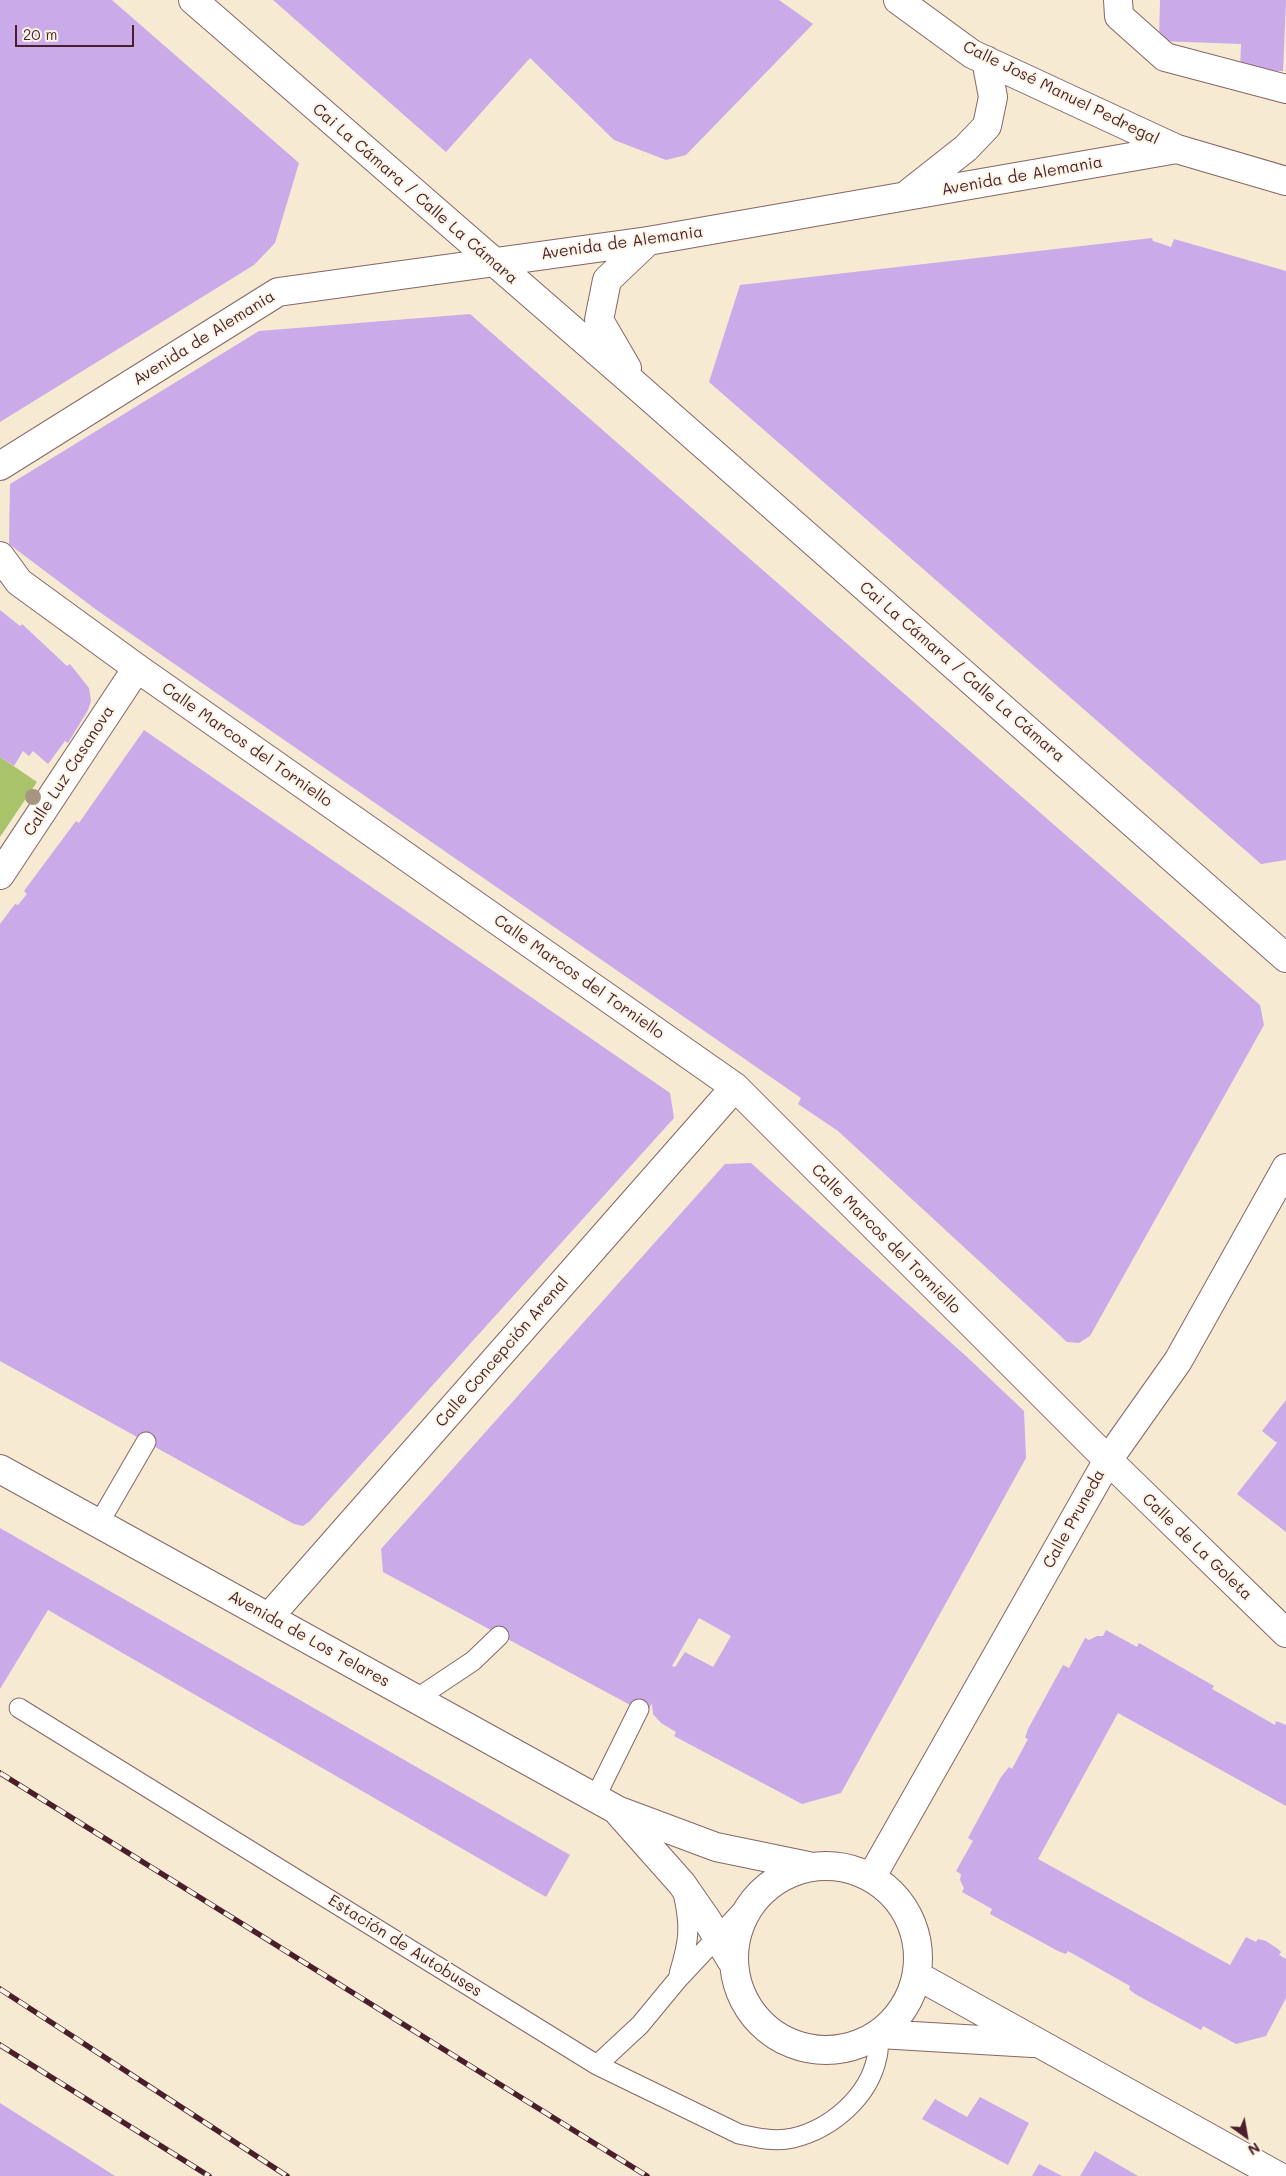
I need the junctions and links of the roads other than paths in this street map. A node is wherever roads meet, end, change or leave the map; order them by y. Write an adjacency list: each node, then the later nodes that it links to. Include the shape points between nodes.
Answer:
1 (193, 0): 10 (street, Cai La Cámara / Calle La Cámara)
2 (898, 0): 4 (street, Calle José Manuel Pedregal, via 972,54)
3 (1118, 0): 5 (street, via 1118,16 1165,57)
4 (986, 60): 6 (street, Calle José Manuel Pedregal); 8 (street, via 993,97 987,126 966,148)
5 (1286, 89)
6 (1176, 149): 7 (street, Avenida de Alemania); 8 (street, Avenida de Alemania)
7 (1286, 182)
8 (906, 196): 9 (street, Avenida de Alemania)
9 (648, 241): 10 (street, Avenida de Alemania); 11 (street, Cai La Cámara / Calle La Cámara, via 607,280 599,320)
10 (492, 261): 11 (street, Cai La Cámara / Calle La Cámara); 12 (street, Avenida de Alemania, via 278,292)
11 (638, 386): 16 (street, Cai La Cámara / Calle La Cámara)
12 (0, 466)
13 (0, 556): 14 (street, Calle Marcos del Torniello, via 19,582)
14 (137, 668): 15 (street, Calle Luz Casanova); 17 (street, Calle Marcos del Torniello)
15 (0, 875)
16 (1286, 958)
17 (735, 1087): 20 (street, Calle Marcos del Torniello); 23 (street, Calle Concepción Arenal)
18 (1286, 1168): 20 (street, Calle Pruneda, via 1178,1362)
19 (146, 1442): 22 (lane)
20 (1108, 1460): 24 (street, Calle de La Goleta); 31 (street, Calle Pruneda)
21 (0, 1469): 22 (street, Avenida de Los Telares)
22 (99, 1523): 23 (street, Avenida de Los Telares)
23 (269, 1617): 26 (street, Avenida de Los Telares)
24 (1286, 1634)
25 (499, 1636): 26 (lane, via 473,1661)
26 (416, 1699): 29 (street, Avenida de Los Telares)
27 (19, 1708): 40 (lane, Estación de Autobuses)
28 (639, 1710): 29 (lane)
29 (606, 1804): 30 (street, Avenida de Los Telares, via 716,1847); 32 (street, Avenida de Los Telares)
30 (808, 1866): 31 (street, via 840,1865); 33 (street, via 778,1878)
31 (872, 1876): 36 (street, via 888,1887 908,1913 918,1944)
32 (682, 1884): 34 (street, Avenida de Los Telares); 37 (lane, via 688,1914 688,1942)
33 (752, 1900): 34 (lane); 35 (street, via 737,1929)
34 (717, 1936): 35 (street, Avenida de Los Telares); 37 (lane)
35 (731, 1960): 38 (street, via 738,1989 754,2018 779,2038 809,2049 850,2048)
36 (918, 1976): 38 (street, via 902,2012); 39 (street)
37 (678, 1978): 40 (lane, via 640,2025)
38 (879, 2034): 39 (street); 40 (lane, Estación de Autobuses, via 877,2057 870,2078 856,2099 838,2118 791,2138 765,2139 740,2134)
39 (1039, 2043): 41 (street)
40 (597, 2065)
41 (1278, 2176)

